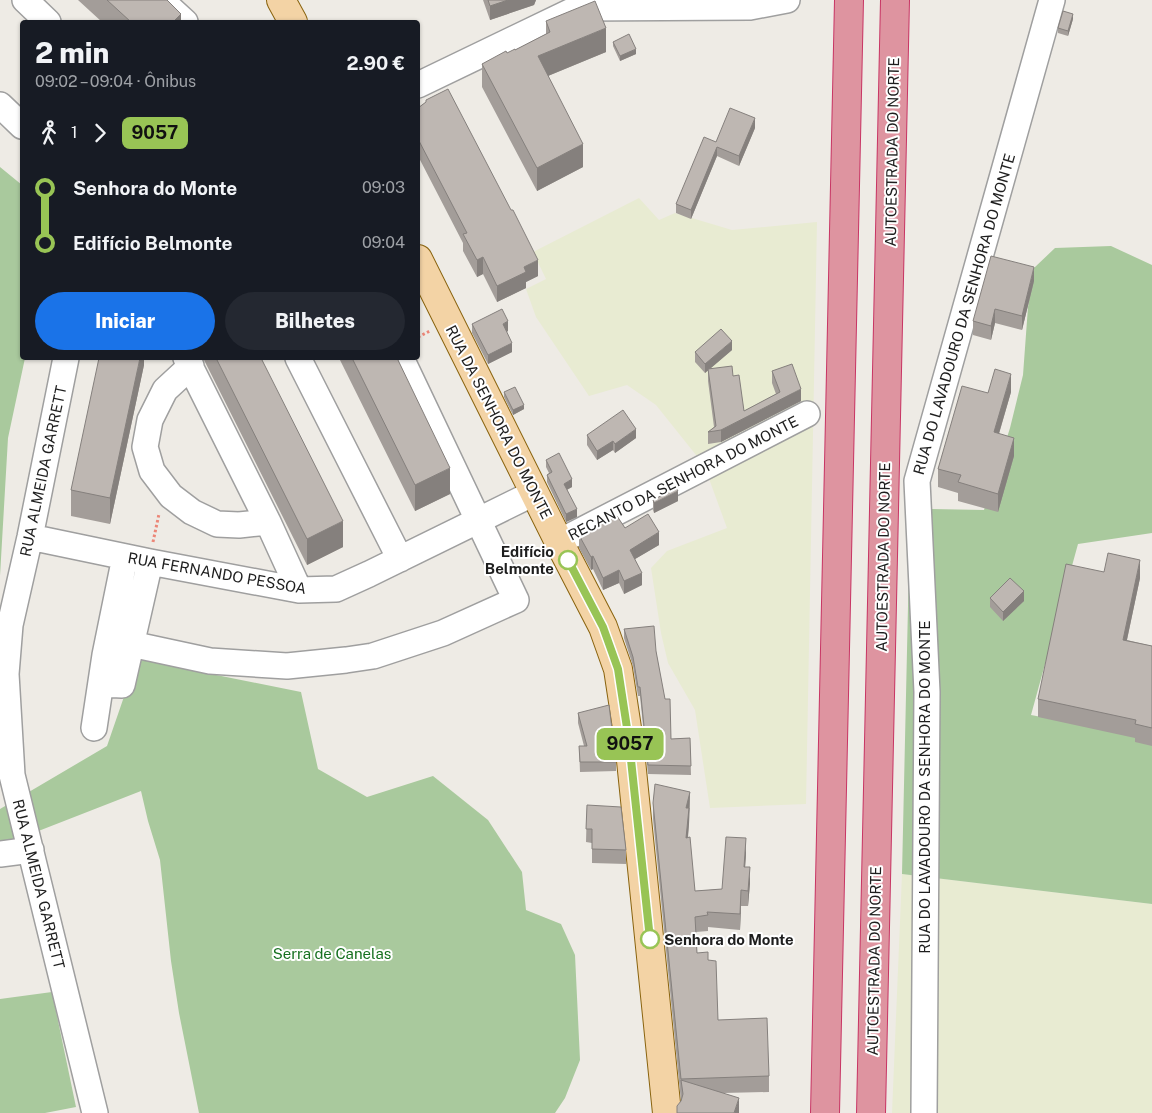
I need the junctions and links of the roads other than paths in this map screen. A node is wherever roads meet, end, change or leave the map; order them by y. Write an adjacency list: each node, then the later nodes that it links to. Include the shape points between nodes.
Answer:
1 (25, 0): 9 (street)
2 (161, 0): 10 (street)
3 (281, 0): 11 (main road)
4 (787, 0): 8 (street, via 750,7)
5 (849, 0): 37 (highway)
6 (895, 0): 38 (highway, AUTOESTRADA DO NORTE)
7 (1052, 0): 39 (street, RUA DO LAVADOURO DA SENHORA DO MONTE, via 917,481 927,692)
8 (656, 4): 12 (street, via 578,8)
9 (46, 20)
10 (183, 20)
11 (292, 20)
12 (420, 84)
13 (0, 105): 14 (street)
14 (20, 124)
15 (420, 264): 21 (main road, RUA DA SENHORA DO MONTE)
16 (66, 360): 24 (street, RUA ALMEIDA GARRETT)
17 (299, 360): 27 (street)
18 (402, 360): 22 (street)
19 (188, 362): 23 (street); 23 (street, via 165,390 150,420 145,447 152,471 171,496 192,512 217,524)
20 (807, 414): 25 (street, RECANTO DA SENHORA DO MONTE)
21 (534, 493): 22 (street, RUA FERNANDO PESSOA); 25 (main road, RUA DA SENHORA DO MONTE)
22 (479, 519): 27 (street, RUA FERNANDO PESSOA); 30 (street, via 516,600 444,633 373,656 287,666 210,660)
23 (268, 522): 29 (street)
24 (30, 537): 26 (street, RUA FERNANDO PESSOA); 33 (street, RUA ALMEIDA GARRETT, via 10,625 6,674 12,775)
25 (558, 542): 36 (main road, RUA DA SENHORA DO MONTE, via 603,627 618,669 630,751)
26 (125, 557): 28 (street, RUA FERNANDO PESSOA); 31 (street)
27 (400, 559): 29 (street, RUA FERNANDO PESSOA, via 336,589)
28 (150, 562): 29 (street, RUA FERNANDO PESSOA); 30 (street)
29 (299, 590)
30 (131, 644): 31 (street, via 122,685)
31 (101, 684): 32 (street)
32 (94, 728)
33 (31, 850): 34 (street); 35 (street, RUA ALMEIDA GARRETT)
34 (0, 854)
35 (95, 1113)
36 (667, 1113)
37 (825, 1113)
38 (871, 1113)
39 (924, 1113)

